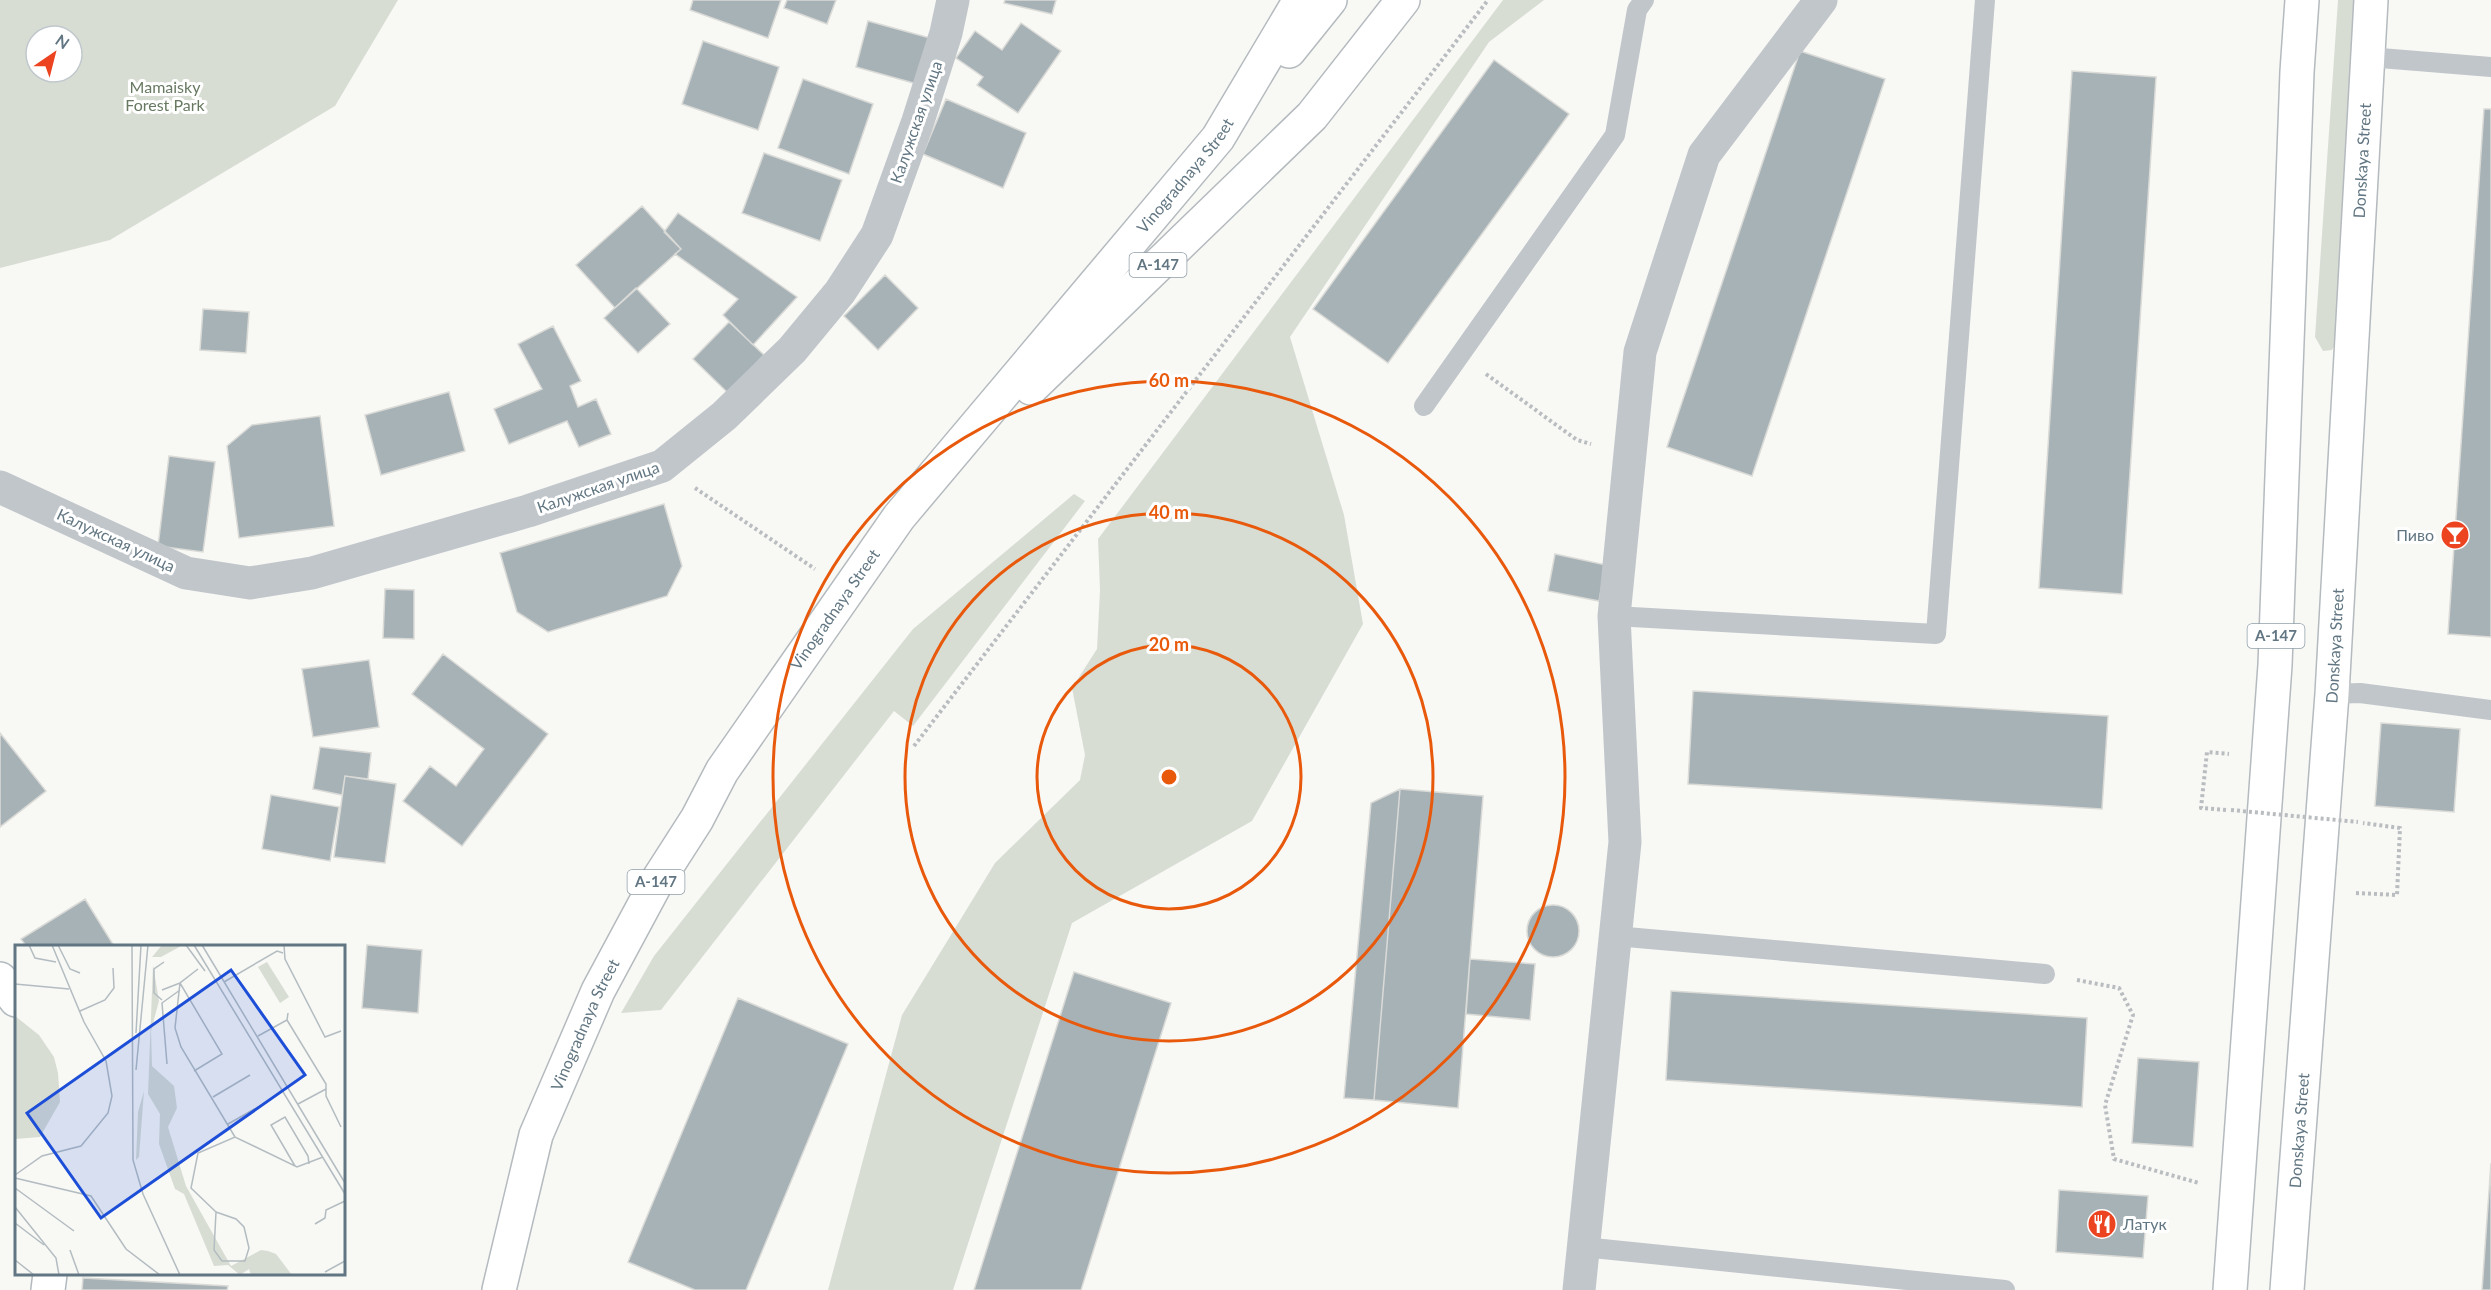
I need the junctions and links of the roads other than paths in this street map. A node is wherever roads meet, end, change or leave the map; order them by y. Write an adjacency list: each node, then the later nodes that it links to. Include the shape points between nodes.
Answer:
1 (953, 0): 16 (street, Калужская улица, via 918,121 876,235 840,292 792,350 724,416 662,466 528,511 312,573 250,583 186,573)
2 (1300, 0): 14 (main road, Vinogradnaya Street / А-147)
3 (1330, 0): 14 (main road)
4 (1403, 0): 17 (main road, А-147, via 1312,116)
5 (1644, 0): 15 (lane, via 1637,10 1615,135)
6 (1821, 0): 18 (street, via 1704,155 1640,352)
7 (1985, 0): 18 (lane, via 1936,634)
8 (2289, 0): 13 (main road, А-147)
9 (2302, 0): 13 (main road, А-147)
10 (2371, 0): 11 (main road, Donskaya Street)
11 (2368, 57): 12 (lane); 19 (main road, Donskaya Street)
12 (2491, 67)
13 (2297, 72): 31 (main road, А-147, via 2275,665)
14 (1218, 138): 17 (main road, Vinogradnaya Street / А-147)
15 (1424, 406)
16 (0, 487)
17 (899, 517): 28 (main road, Vinogradnaya Street / А-147, via 722,771 598,991 536,1135)
18 (1614, 616): 21 (street, via 1625,842)
19 (2332, 694): 20 (lane, via 2360,693); 32 (main road, Donskaya Street)
20 (2491, 710)
21 (1615, 936): 22 (lane); 25 (street)
22 (2044, 974)
23 (0, 979): 24 (main road)
24 (15, 999)
25 (1583, 1246): 29 (street); 30 (lane)
26 (50, 1275): 27 (main road)
27 (48, 1290)
28 (499, 1290)
29 (1579, 1290)
30 (2005, 1290)
31 (2230, 1290)
32 (2287, 1290)

